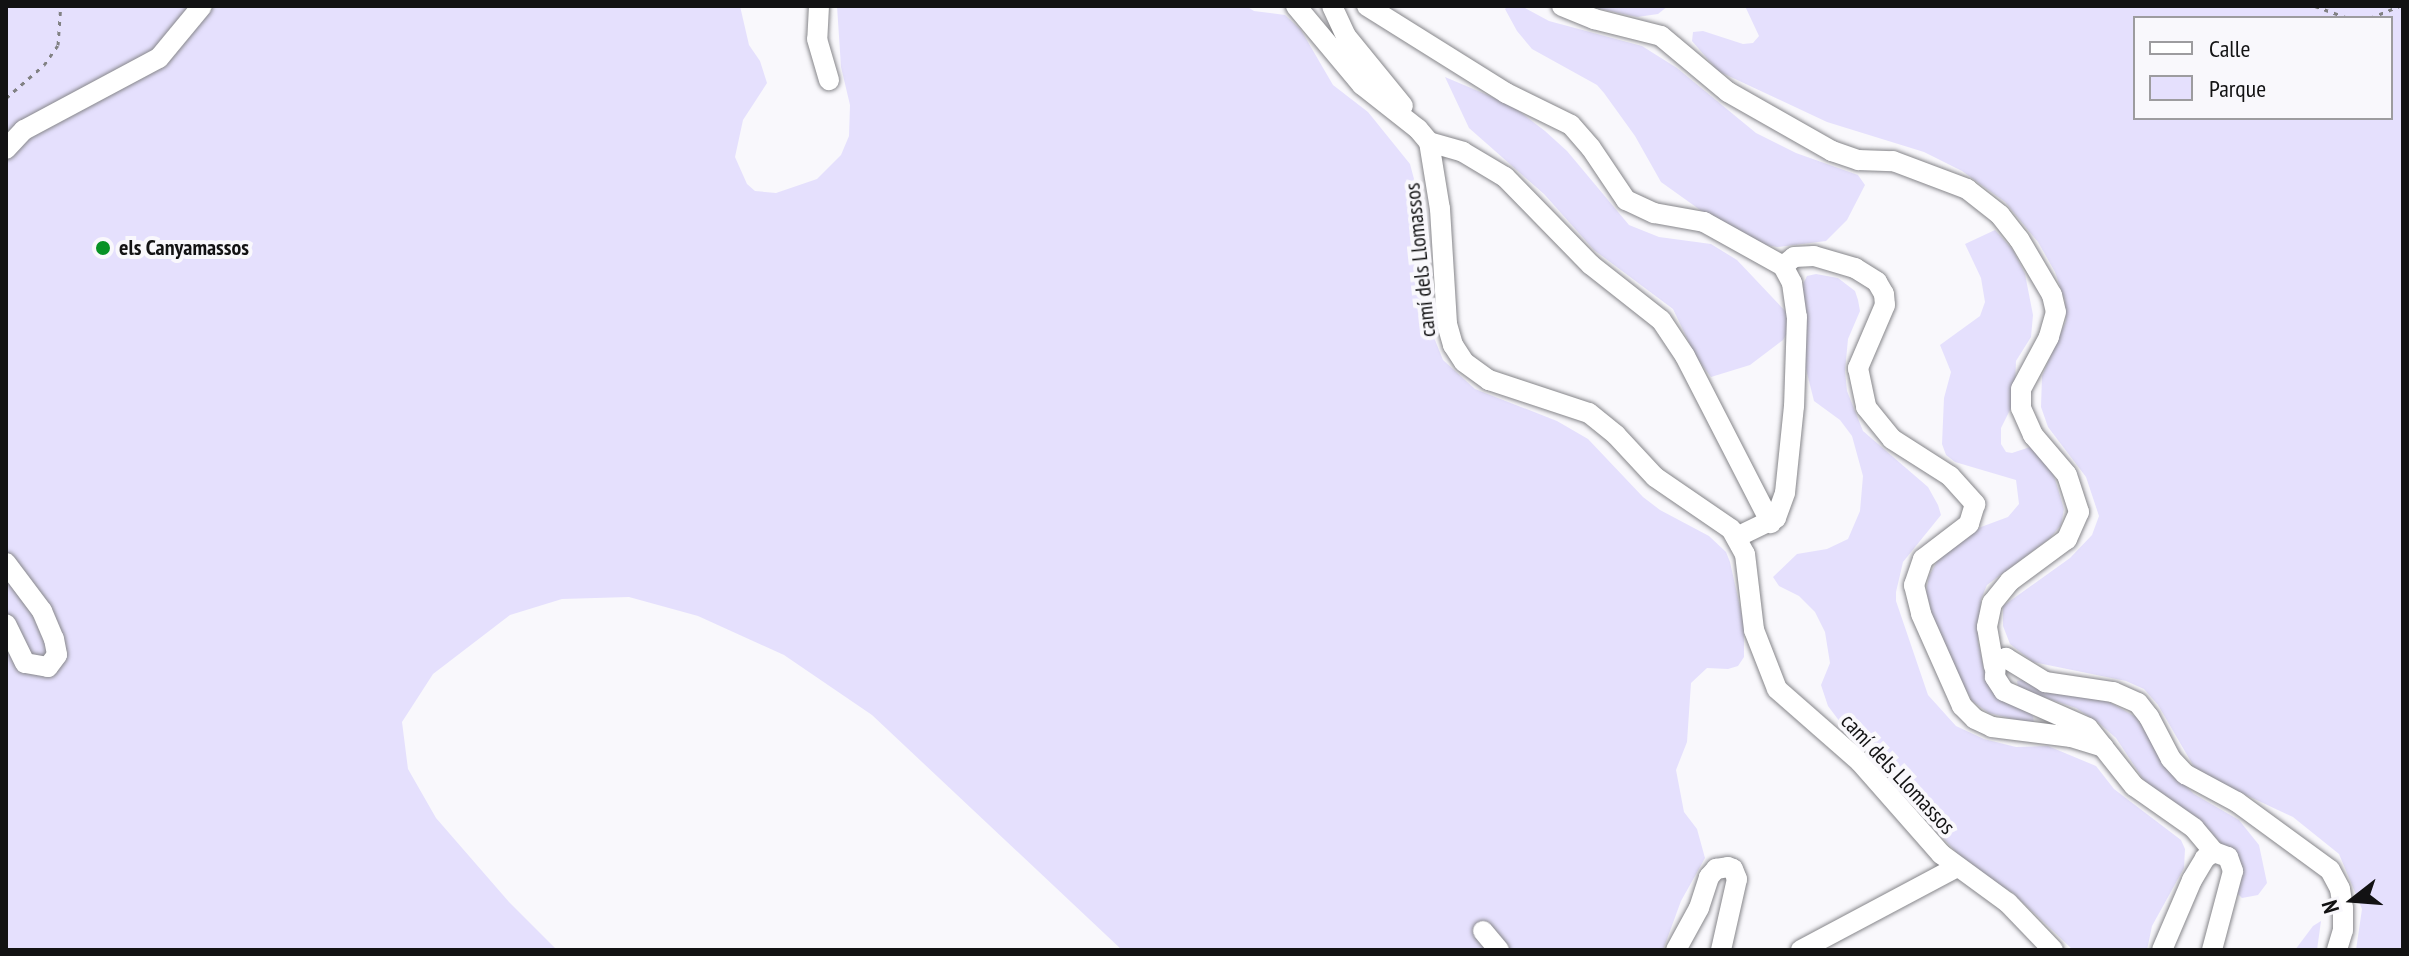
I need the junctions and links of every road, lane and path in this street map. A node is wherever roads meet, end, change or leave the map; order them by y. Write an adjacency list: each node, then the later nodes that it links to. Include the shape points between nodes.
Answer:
1 (61, 6): 13 (path, via 58,45 44,65)
2 (202, 6): 15 (street, via 159,58 24,130)
3 (819, 6): 12 (street, via 817,39)
4 (1296, 6): 14 (street, via 1362,85)
5 (1332, 6): 14 (street, via 1346,36)
6 (1367, 6): 16 (street, via 1506,93 1571,125 1626,200 1654,213 1704,222)
7 (1562, 6): 21 (street, via 1661,36 1728,92 1845,157 1893,161 1967,189 2000,215 2019,239 2052,295 2056,312 2021,389 2021,408 2033,435 2067,475 2079,512 2067,539 2010,581 1992,603 1987,627)
8 (2315, 6): 10 (path)
9 (2399, 6): 11 (path)
10 (2342, 16)
11 (2375, 16)
12 (829, 80)
13 (6, 98)
14 (1424, 135): 17 (street, via 1505,177 1591,265 1668,328); 18 (street, camí dels Llomassos, via 1440,209 1447,324 1464,362 1489,380 1589,413 1655,477)
15 (6, 149)
16 (1783, 266): 17 (street, via 1796,303 1796,381 1785,493); 22 (street, via 1794,257 1814,256 1855,268 1877,282 1885,305 1858,368 1866,407 1892,439 1950,476 1973,498 1973,519 1929,552 1914,585 1939,660 1962,706 1992,727 2071,737)
17 (1771, 523): 18 (street)
18 (1737, 537): 24 (street, camí dels Llomassos, via 1747,562 1754,630 1772,681 1860,762 1924,838)
19 (6, 563): 20 (street, via 42,611 54,639 57,655 48,667 25,663)
20 (6, 624)
21 (1994, 666): 22 (street, via 2004,691 2088,728); 33 (street, via 2006,658 2053,684 2113,692 2138,703 2185,774 2237,802 2330,870 2343,908)
22 (2107, 749): 23 (street, via 2134,786 2194,828)
23 (2214, 852): 31 (street, via 2196,873); 32 (street, via 2228,857 2233,871)
24 (1957, 867): 29 (street); 30 (street, camí dels Llomassos, via 2008,903)
25 (1483, 931): 26 (street)
26 (1499, 950)
27 (1676, 950): 28 (street, via 1709,877 1728,867 1737,879)
28 (1721, 950)
29 (1801, 950)
30 (2053, 950)
31 (2162, 950)
32 (2212, 950)
33 (2337, 950)

